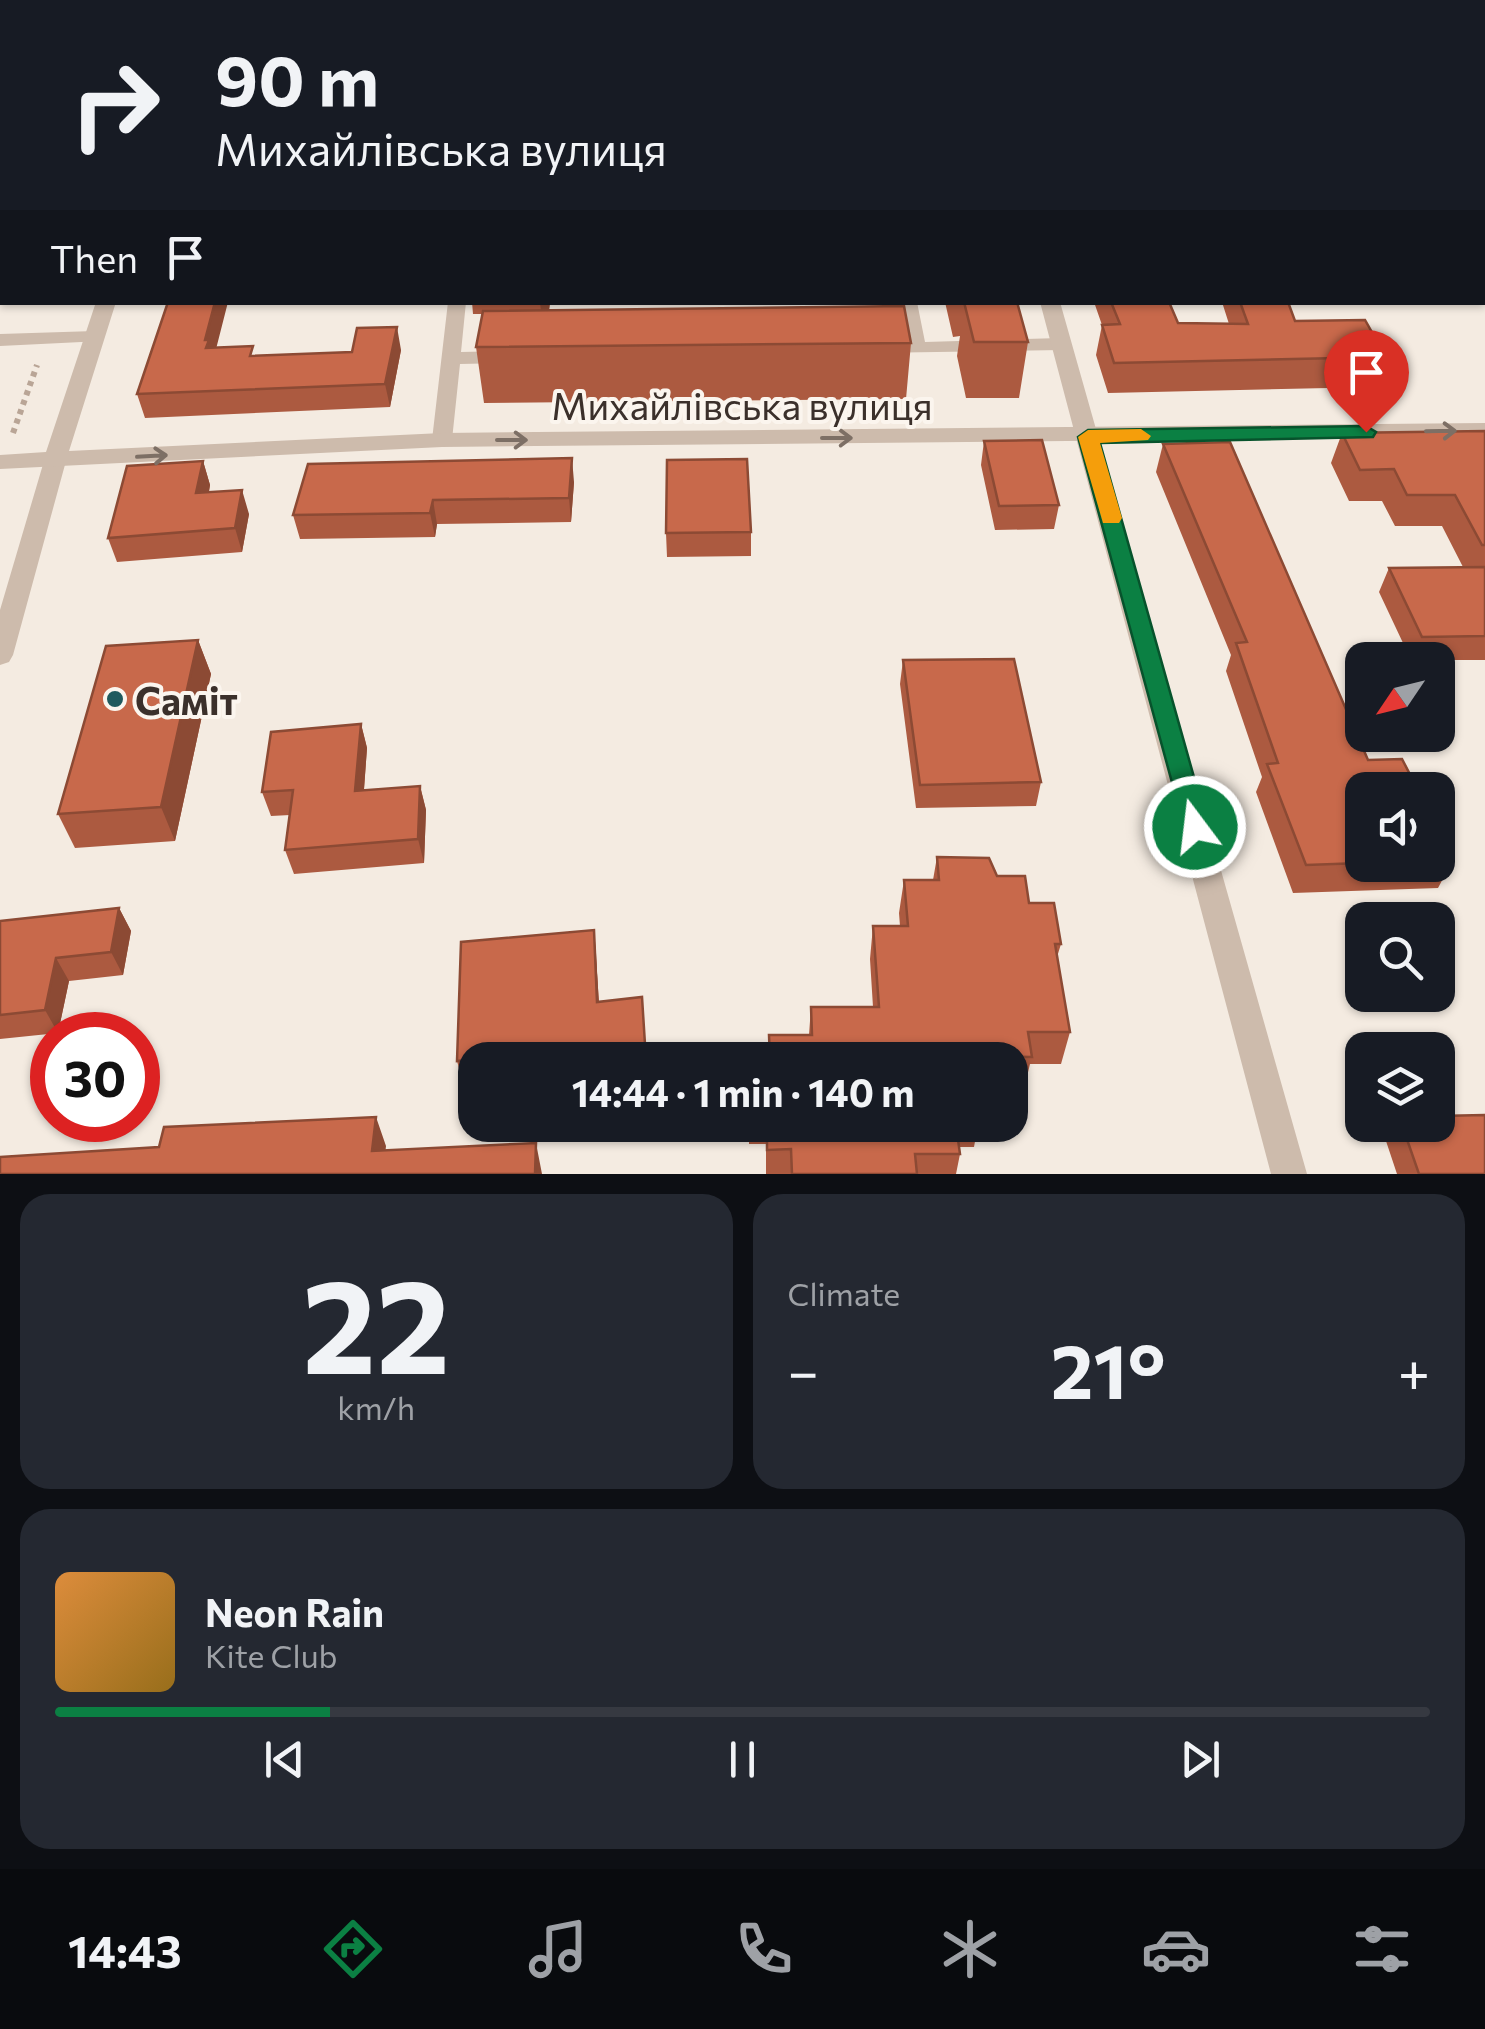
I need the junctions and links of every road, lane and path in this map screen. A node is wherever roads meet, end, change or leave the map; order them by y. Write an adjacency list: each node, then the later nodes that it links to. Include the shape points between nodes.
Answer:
1 (105, 305): 5 (street)
2 (457, 305): 12 (lane)
3 (909, 305): 8 (lane)
4 (1051, 305): 7 (street)
5 (95, 338): 6 (lane); 16 (street)
6 (0, 340)
7 (1061, 344): 8 (lane); 14 (street)
8 (917, 348): 9 (lane)
9 (859, 350)
10 (40, 356): 17 (path)
11 (529, 356): 12 (lane)
12 (451, 358): 15 (lane)
13 (1485, 430): 14 (street, Михайлівська вулиця, one-way to 13)
14 (1088, 437): 15 (street, Михайлівська вулиця, one-way to 14); 19 (street)
15 (442, 440): 16 (street, Михайлівська вулиця, one-way to 15)
16 (54, 461): 17 (street, Михайлівська вулиця); 18 (street)
17 (3, 462)
18 (0, 656)
19 (1290, 1174)

